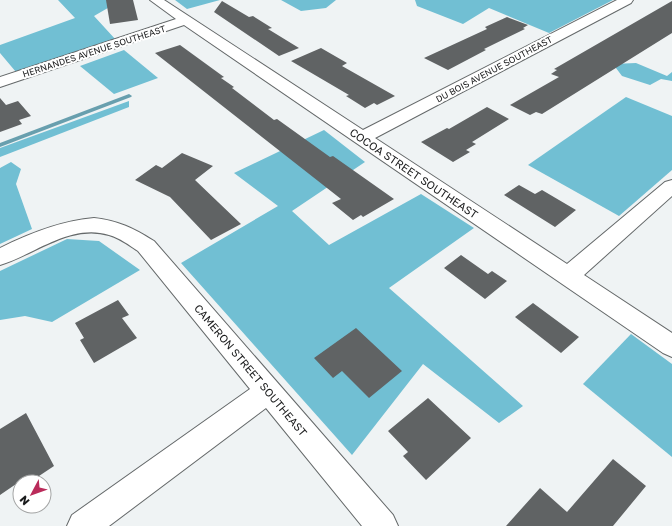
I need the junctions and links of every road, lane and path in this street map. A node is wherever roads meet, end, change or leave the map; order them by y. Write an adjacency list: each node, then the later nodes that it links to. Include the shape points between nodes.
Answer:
1 (156, 0): 3 (street, COCOA STREET SOUTHEAST)
2 (627, 0): 5 (street, DU BOIS AVENUE SOUTHEAST)
3 (187, 20): 4 (street, HERNANDES AVENUE SOUTHEAST); 5 (street, COCOA STREET SOUTHEAST)
4 (1, 80)
5 (362, 138): 8 (street, COCOA STREET SOUTHEAST)
6 (672, 186): 8 (street)
7 (0, 257): 10 (street, CAMERON STREET SOUTHEAST, via 37,239 79,226 110,227 125,232 146,246)
8 (567, 277): 9 (street, COCOA STREET SOUTHEAST)
9 (672, 346)
10 (268, 391): 11 (street); 12 (street, CAMERON STREET SOUTHEAST)
11 (83, 526)
12 (382, 526)

